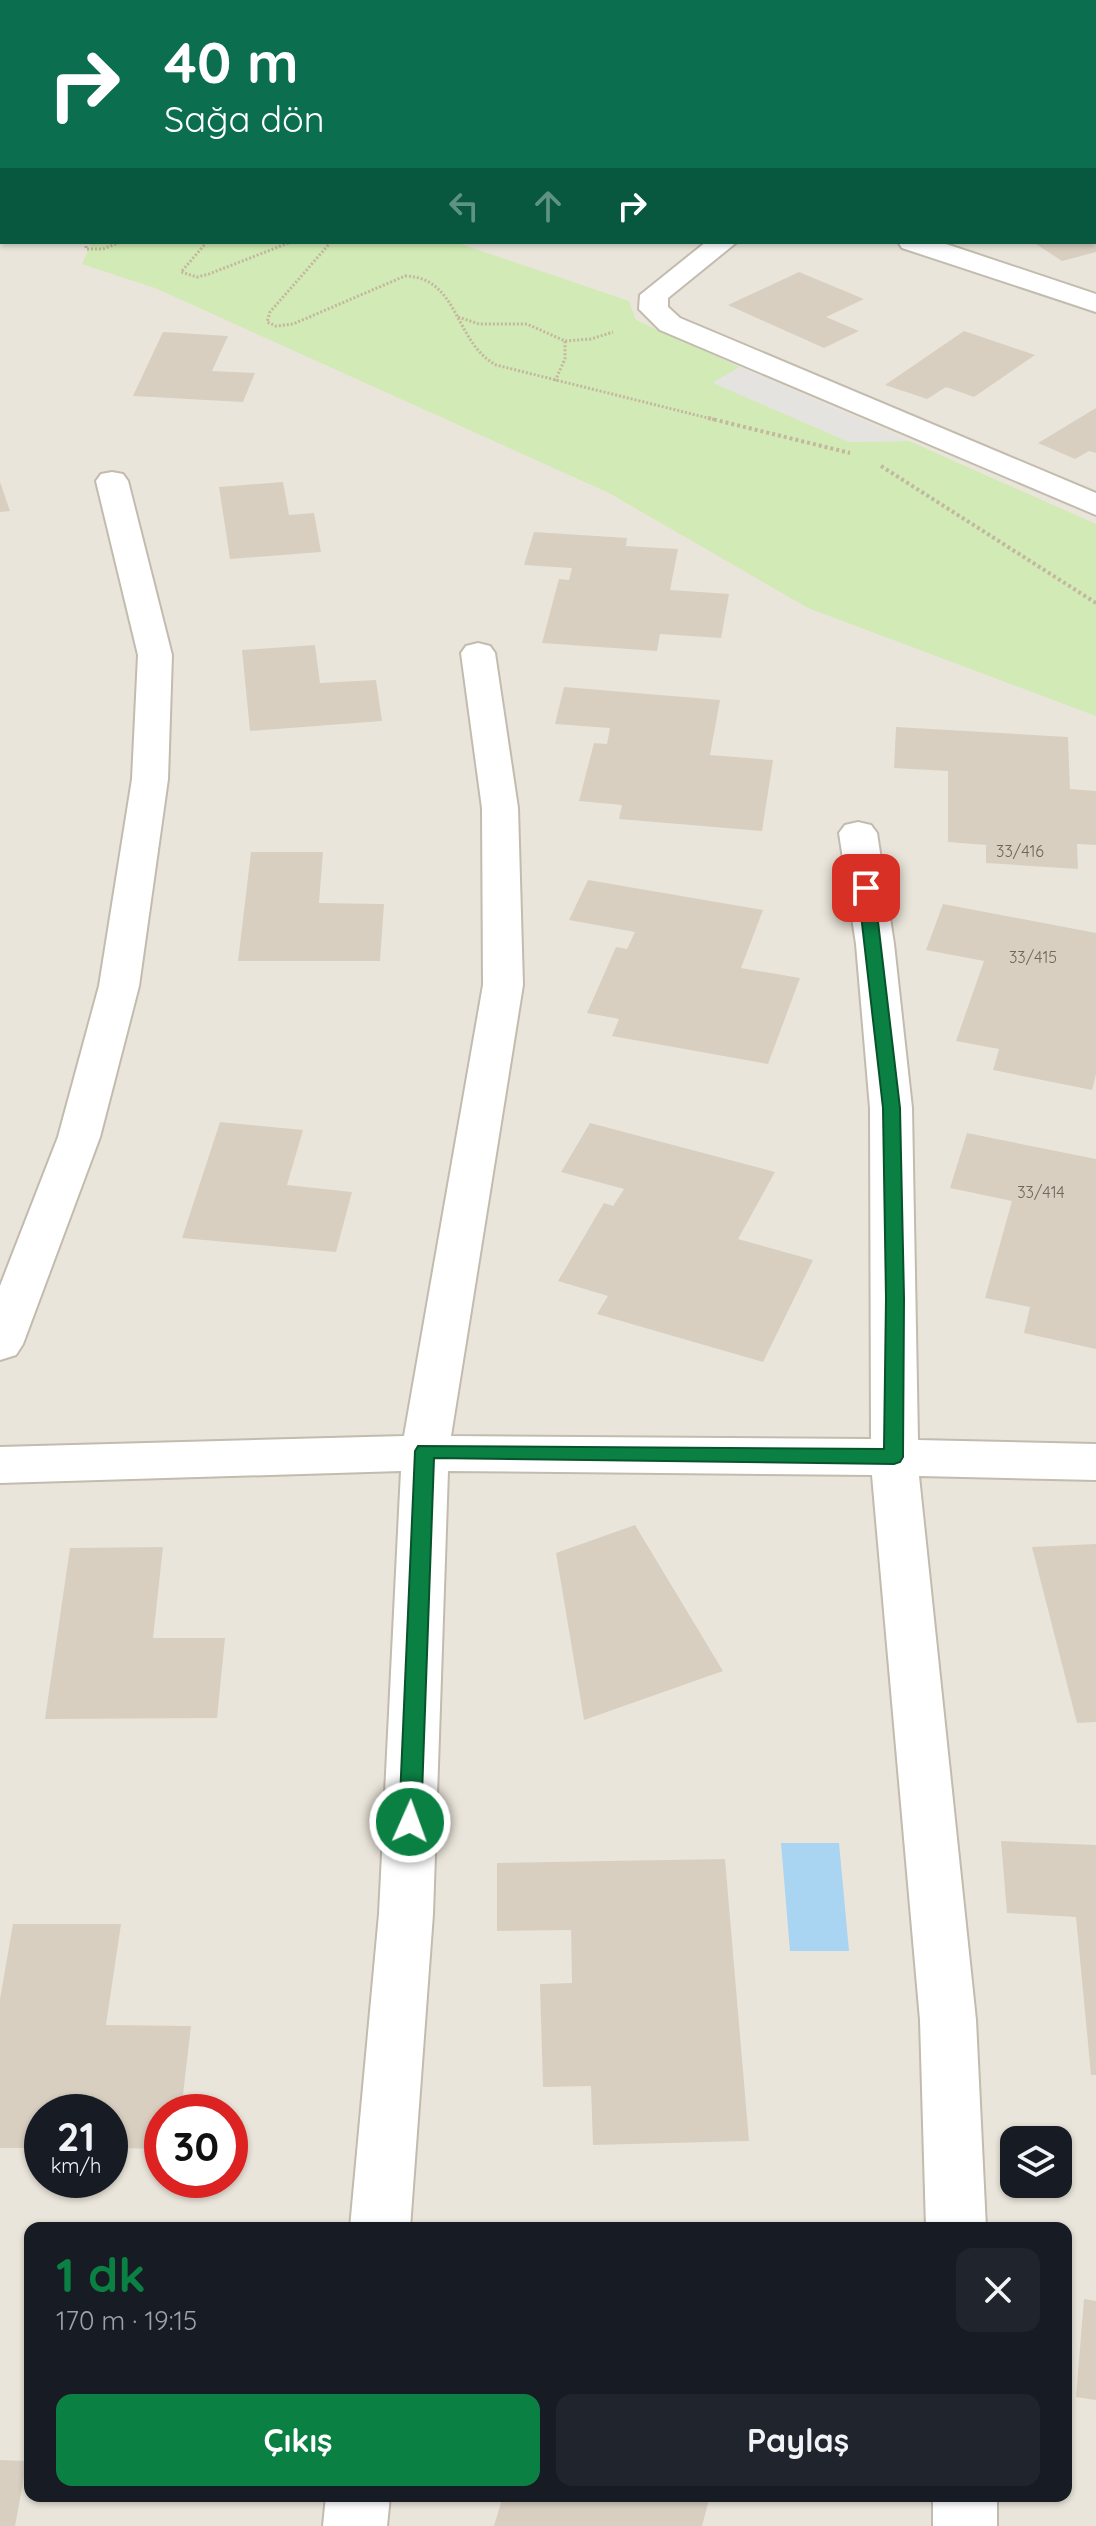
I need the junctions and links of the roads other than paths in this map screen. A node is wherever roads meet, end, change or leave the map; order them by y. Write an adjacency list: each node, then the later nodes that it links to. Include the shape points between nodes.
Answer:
1 (720, 244): 5 (street, via 654,295 653,309 670,324)
2 (918, 244): 3 (street)
3 (1096, 303)
4 (112, 481): 8 (street, via 155,655 150,779 119,986 79,1137)
5 (1096, 505)
6 (478, 653): 9 (street, via 500,808 503,985)
7 (858, 833): 10 (street, via 891,1108)
8 (0, 1344)
9 (425, 1451): 10 (street); 12 (street); 13 (street, via 406,1914)
10 (894, 1457): 11 (street); 14 (street, via 948,2020)
11 (1096, 1462)
12 (0, 1465)
13 (380, 2222)
14 (956, 2222)
15 (357, 2502): 17 (street)
16 (965, 2502): 18 (street)
17 (355, 2526)
18 (965, 2526)

